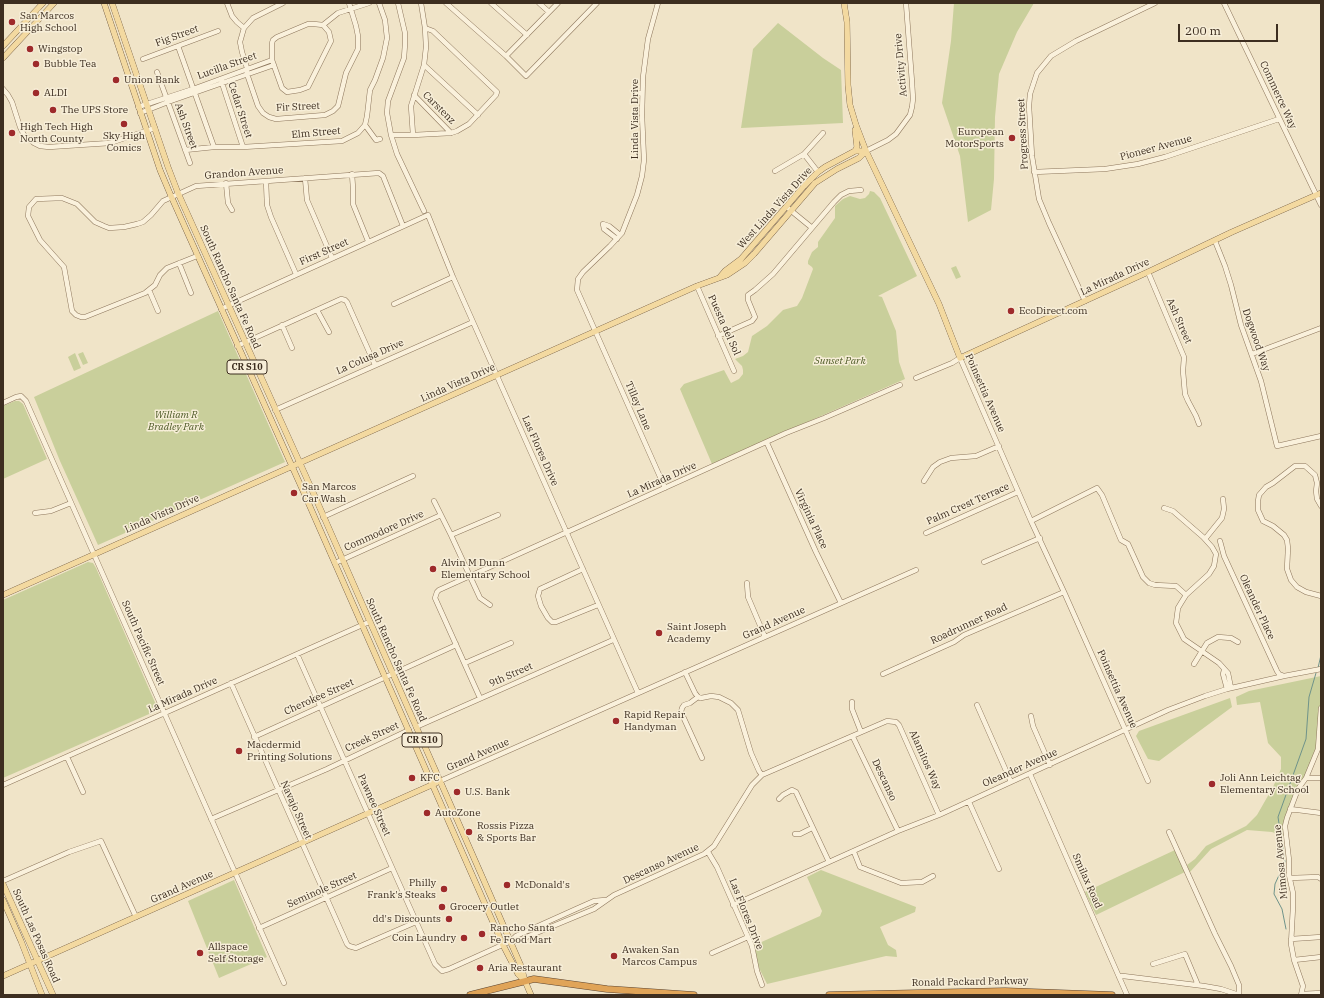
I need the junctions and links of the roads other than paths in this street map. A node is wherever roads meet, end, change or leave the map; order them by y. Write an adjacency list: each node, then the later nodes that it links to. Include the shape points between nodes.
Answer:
1 (43, 3): 31 (main road)
2 (48, 3): 28 (main road, via 30,24)
3 (54, 3): 28 (main road)
4 (104, 3): 48 (main road, South Rancho Santa Fe Road / CR S10)
5 (112, 3): 49 (main road, South Rancho Santa Fe Road / CR S10)
6 (227, 3): 26 (street, via 236,22)
7 (284, 3): 26 (street, via 253,18)
8 (349, 3): 23 (street, Fir Street)
9 (369, 3): 23 (street)
10 (379, 3): 53 (street, via 385,20 387,38 383,58 370,90)
11 (398, 3): 59 (street, via 405,44 404,58 388,101 387,113)
12 (422, 3): 27 (street)
13 (446, 3): 33 (street)
14 (490, 3): 30 (street)
15 (539, 3): 24 (street)
16 (558, 3): 24 (street)
17 (597, 3): 33 (street, via 526,76)
18 (658, 3): 45 (street, Linda Vista Drive, via 648,39)
19 (844, 3): 54 (main road, Poinsettia Avenue, via 850,98)
20 (906, 3): 66 (street, Activity Drive, via 913,99 910,115 896,134)
21 (1155, 3): 71 (street, Progress Street, via 1056,52 1044,63 1037,73 1030,94)
22 (1224, 3): 52 (street, Commerce Way)
23 (351, 9): 25 (street, via 335,15); 39 (street, Fir Street, via 358,36 358,49 346,73 338,106 325,116 276,119 269,117 258,106)
24 (549, 12): 30 (street)
25 (323, 26): 36 (street, via 308,24 273,40); 37 (street, via 329,32 331,40 308,87 287,92 282,88)
26 (244, 28): 39 (street, Fir Street, via 240,42)
27 (425, 28): 38 (street); 51 (street, via 433,31 497,92)
28 (29, 29): 34 (main road)
29 (218, 31): 32 (street, Fig Street)
30 (527, 35): 33 (street)
31 (3, 46)
32 (178, 46): 35 (street, Fig Street); 43 (street)
33 (506, 56)
34 (3, 58)
35 (143, 59)
36 (272, 60): 37 (street); 39 (street, Lucilla Street)
37 (274, 65): 39 (street)
38 (424, 65): 46 (street); 51 (street)
39 (247, 71): 41 (street, Lucilla Street)
40 (158, 72): 47 (street, Ash Street)
41 (221, 81): 43 (street, Lucilla Street); 63 (street, Cedar Street)
42 (3, 89): 56 (street, via 12,102 24,135 40,146 49,148 104,144)
43 (194, 90): 47 (street, Lucilla Street); 62 (street)
44 (634, 91): 45 (street)
45 (642, 94): 110 (street, Linda Vista Drive, via 644,160 637,195 618,237 578,279 576,290)
46 (414, 95): 57 (street, Carstenz); 60 (street, via 411,111)
47 (167, 100): 49 (street, Lucilla Street); 64 (street, Ash Street)
48 (138, 107): 49 (street); 50 (main road, South Rancho Santa Fe Road / CR S10)
49 (147, 107): 50 (street); 55 (main road, South Rancho Santa Fe Road / CR S10)
50 (140, 113): 56 (main road, South Rancho Santa Fe Road / CR S10)
51 (478, 114): 57 (street, via 463,129)
52 (1279, 119): 71 (street, Pioneer Avenue, via 1138,164 1104,169); 78 (street, Commerce Way)
53 (365, 125): 61 (street, via 376,140); 63 (street, Elm Street, via 358,133 342,141)
54 (856, 126): 65 (main road); 66 (main road, Poinsettia Avenue)
55 (154, 128): 56 (street); 77 (main road, South Rancho Santa Fe Road / CR S10)
56 (147, 131): 79 (main road, South Rancho Santa Fe Road / CR S10)
57 (451, 133): 60 (street)
58 (823, 133): 67 (street)
59 (391, 135): 60 (street); 83 (street, via 397,154)
60 (413, 135)
61 (380, 139)
62 (214, 147): 63 (street, Elm Street); 64 (street, Elm Street)
63 (243, 147)
64 (185, 150): 68 (street, Ash Street)
65 (855, 151): 66 (main road, West Linda Vista Drive); 70 (main road, West Linda Vista Drive)
66 (866, 151): 84 (main road, West Linda Vista Drive, via 859,158 822,177); 116 (main road, Poinsettia Avenue, via 938,304)
67 (804, 154): 69 (street); 70 (street)
68 (190, 163)
69 (775, 171)
70 (818, 172): 81 (main road, West Linda Vista Drive)
71 (1034, 172): 100 (street, Progress Street, via 1043,210)
72 (352, 174): 73 (street, Grandon Avenue); 86 (street, Grandon Avenue, via 379,173 382,176); 88 (street, via 353,204)
73 (305, 178): 74 (street, Grandon Avenue); 91 (street, via 307,200)
74 (266, 180): 75 (street, Grandon Avenue); 94 (street, via 267,205)
75 (226, 183): 77 (street, Grandon Avenue, via 196,186); 82 (street, via 228,202)
76 (861, 190): 87 (street, via 841,195)
77 (178, 193): 79 (street, Grandon Avenue); 102 (main road, South Rancho Santa Fe Road / CR S10)
78 (1319, 194): 80 (street, Commerce Way); 89 (main road, La Mirada Drive)
79 (171, 196): 90 (main road, South Rancho Santa Fe Road / CR S10); 98 (street, Grandon Avenue, via 143,222 124,227 109,228 95,222 77,204 69,200 36,200 29,207 29,217 40,240 64,267 72,311 76,315 85,317)
80 (1321, 205)
81 (786, 207): 84 (street); 96 (main road, West Linda Vista Drive, via 741,259)
82 (232, 210)
83 (424, 211)
84 (791, 212): 87 (street); 96 (main road, West Linda Vista Drive, via 745,263 727,275)
85 (428, 215): 86 (street, First Street); 95 (street, Las Flores Drive)
86 (403, 226): 88 (street, First Street)
87 (811, 227): 111 (street, via 772,274 748,295 755,317 752,322)
88 (368, 241): 91 (street, First Street)
89 (1215, 241): 93 (main road, La Mirada Drive); 115 (street, Dogwood Way)
90 (197, 256): 92 (street); 103 (main road, South Rancho Santa Fe Road / CR S10)
91 (332, 258): 94 (street, First Street)
92 (179, 263): 98 (street, via 167,268); 99 (street)
93 (1148, 272): 100 (main road, La Mirada Drive); 124 (street, Ash Street, via 1184,357 1185,394)
94 (296, 274): 102 (street, First Street)
95 (453, 277): 101 (street); 106 (street, Las Flores Drive)
96 (719, 277): 97 (main road, West Linda Vista Drive)
97 (697, 286): 110 (main road, West Linda Vista Drive); 111 (street, Puesta del Sol)
98 (149, 290): 105 (street)
99 (191, 294)
100 (1085, 301): 116 (main road, La Mirada Drive)
101 (394, 304)
102 (228, 306): 103 (street, First Street); 112 (main road, South Rancho Santa Fe Road / CR S10)
103 (221, 309): 113 (main road, South Rancho Santa Fe Road / CR S10)
104 (317, 310): 107 (street); 109 (street); 117 (street, via 339,300 345,300)
105 (158, 311)
106 (473, 322): 117 (street, La Colusa Drive); 119 (street, Las Flores Drive)
107 (282, 325): 112 (street); 114 (street)
108 (1321, 328): 115 (street)
109 (329, 332)
110 (594, 332): 119 (main road, Linda Vista Drive); 132 (street, Tilley Lane)
111 (718, 336): 118 (street, Puesta del Sol)
112 (245, 342): 113 (street); 123 (main road, South Rancho Santa Fe Road / CR S10)
113 (237, 346): 129 (main road, South Rancho Santa Fe Road / CR S10)
114 (292, 348)
115 (1252, 354): 125 (street, Dogwood Way, via 1277,446)
116 (960, 358): 120 (street, La Mirada Drive); 127 (street, Poinsettia Avenue)
117 (375, 365): 123 (street, La Colusa Drive)
118 (734, 371)
119 (496, 375): 128 (main road, Linda Vista Drive); 144 (street, Las Flores Drive)
120 (916, 378)
121 (900, 385): 126 (street, La Mirada Drive)
122 (3, 403): 136 (street, South Pacific Street, via 21,396 26,401)
123 (275, 410): 128 (main road, South Rancho Santa Fe Road / CR S10)
124 (1199, 424)
125 (1321, 436)
126 (767, 443): 132 (street, La Mirada Drive); 162 (street, Virginia Place)
127 (999, 446): 131 (street, via 976,456 951,458 940,462 933,467); 133 (street, Poinsettia Avenue)
128 (299, 463): 129 (main road, Linda Vista Drive); 142 (main road, South Rancho Santa Fe Road / CR S10)
129 (291, 466): 150 (main road, Linda Vista Drive); 153 (main road, South Rancho Santa Fe Road / CR S10)
130 (413, 476): 142 (street)
131 (924, 481)
132 (665, 488): 144 (street, La Mirada Drive)
133 (1018, 492): 143 (street, Poinsettia Avenue); 145 (street, Palm Crest Terrace)
134 (1223, 498): 148 (street, via 1222,518)
135 (434, 501): 140 (street)
136 (71, 503): 139 (street, via 51,511); 150 (street, South Pacific Street)
137 (1321, 506): 161 (street, via 1317,499 1315,475 1304,466 1294,466 1266,487 1259,495 1258,501 1258,510 1264,521 1287,540 1286,569 1290,580 1306,592)
138 (1164, 508): 148 (street, via 1173,511)
139 (36, 513)
140 (441, 515): 146 (street); 151 (street, Commodore Drive)
141 (498, 515): 146 (street)
142 (323, 517): 151 (main road, South Rancho Santa Fe Road / CR S10)
143 (1031, 521): 147 (street, Poinsettia Avenue); 160 (street, via 1097,488 1121,540 1128,544 1143,577 1155,585 1176,586)
144 (566, 533): 154 (street, Las Flores Drive); 156 (street, La Mirada Drive)
145 (926, 533)
146 (451, 535): 156 (street)
147 (1040, 538): 152 (street); 158 (street, Poinsettia Avenue)
148 (1205, 539): 160 (street, via 1216,554 1214,566)
149 (1220, 541): 180 (street, Oleander Place, via 1224,556 1277,670)
150 (94, 554): 159 (main road, Linda Vista Drive); 191 (street, South Pacific Street)
151 (342, 559): 153 (street, Commodore Drive); 165 (main road, South Rancho Santa Fe Road / CR S10)
152 (984, 562)
153 (335, 563): 166 (main road, South Rancho Santa Fe Road / CR S10)
154 (582, 569): 163 (street, Las Flores Drive); 163 (street, via 540,589 538,596 541,606 548,618 556,622)
155 (916, 570): 162 (street, Grand Avenue)
156 (470, 576): 164 (street, via 480,598); 171 (street, La Mirada Drive, via 439,590 435,596)
157 (747, 583): 167 (street, via 748,597)
158 (1064, 592): 179 (street, Roadrunner Road, via 964,635); 196 (street, Poinsettia Avenue)
159 (3, 595)
160 (1186, 595): 172 (street, via 1178,608 1176,622 1184,639)
161 (1321, 596)
162 (841, 603): 167 (street, Grand Avenue)
163 (598, 605): 168 (street, Las Flores Drive)
164 (490, 606)
165 (369, 622): 166 (street, La Mirada Drive); 178 (main road, South Rancho Santa Fe Road / CR S10)
166 (362, 625): 173 (street, La Mirada Drive); 181 (main road, South Rancho Santa Fe Road / CR S10)
167 (765, 637): 177 (street, Grand Avenue)
168 (613, 640): 184 (street, Las Flores Drive); 186 (street, 9th Street)
169 (1238, 642): 172 (street, via 1231,638 1218,638 1207,643)
170 (511, 643): 174 (street)
171 (456, 644): 174 (street); 178 (street, Cherokee Street)
172 (1202, 651): 175 (street); 183 (street, via 1228,673)
173 (297, 654): 182 (street, La Mirada Drive); 189 (street, Pawnee Street)
174 (465, 663): 186 (street)
175 (1194, 664)
176 (1321, 669): 180 (street, Oleander Avenue)
177 (686, 672): 184 (street, Grand Avenue); 185 (street)
178 (392, 674): 181 (street, Cherokee Street); 194 (main road, South Rancho Santa Fe Road / CR S10)
179 (883, 674)
180 (1284, 676): 183 (street, Oleander Avenue)
181 (385, 678): 189 (street, Cherokee Street); 195 (main road, South Rancho Santa Fe Road / CR S10)
182 (231, 684): 191 (street, La Mirada Drive); 199 (street, Navajo Street)
183 (1229, 689): 196 (street, Oleander Avenue, via 1168,710)
184 (638, 693): 209 (street, Grand Avenue)
185 (698, 697): 202 (street, via 684,705 682,714); 206 (street, via 719,697 738,710 751,753)
186 (480, 698): 194 (street, 9th Street)
187 (852, 702): 197 (street, via 852,709)
188 (977, 705): 211 (street)
189 (320, 707): 199 (street, Cherokee Street); 203 (street, Pawnee Street)
190 (1321, 708): 198 (street, Mimosa Avenue)
191 (164, 713): 201 (street, La Mirada Drive); 222 (street, South Pacific Street)
192 (1031, 716): 204 (street)
193 (887, 721): 197 (street, Descanso Avenue); 221 (street, Alamitos Way, via 899,725)
194 (416, 727): 209 (main road, South Rancho Santa Fe Road / CR S10)
195 (409, 730): 203 (street, Creek Street); 213 (main road, South Rancho Santa Fe Road / CR S10)
196 (1125, 730): 204 (street, Oleander Avenue); 210 (street, Poinsettia Avenue)
197 (861, 732): 200 (street, Descanso Avenue)
198 (1320, 735): 207 (street, Mimosa Avenue, via 1318,749)
199 (254, 737): 214 (street, Navajo Street)
200 (853, 737): 206 (street, Descanso Avenue); 226 (street, Descanso)
201 (67, 757): 212 (street, La Mirada Drive); 215 (street)
202 (702, 758)
203 (344, 760): 214 (street, Creek Street); 220 (street, Pawnee Street)
204 (1050, 765): 205 (street, Oleander Avenue)
205 (1030, 774): 211 (street, Oleander Avenue); 260 (street, Smilax Road)
206 (762, 776): 230 (street, Descanso Avenue, via 752,785)
207 (1306, 778): 208 (street); 218 (street, Mimosa Avenue, via 1298,789)
208 (1321, 778)
209 (440, 781): 213 (main road, Grand Avenue); 224 (main road, South Rancho Santa Fe Road / CR S10)
210 (1148, 781)
211 (1012, 782): 217 (street, Oleander Avenue)
212 (3, 785)
213 (434, 785): 220 (main road, Grand Avenue); 223 (main road, South Rancho Santa Fe Road / CR S10)
214 (277, 790): 222 (street, Creek Street); 229 (street, Navajo Street)
215 (83, 792)
216 (779, 799): 225 (street, via 792,790 796,792)
217 (969, 802): 221 (street, Oleander Avenue); 234 (street)
218 (1290, 809): 219 (street); 237 (street, Mimosa Avenue, via 1285,829)
219 (1321, 813)
220 (368, 814): 229 (main road, Grand Avenue); 233 (street, Pawnee Street)
221 (939, 815): 226 (street, Oleander Avenue)
222 (211, 819): 235 (street, South Pacific Street)
223 (449, 821): 224 (main road, via 458,829); 251 (main road, South Rancho Santa Fe Road / CR S10)
224 (461, 828): 250 (main road, South Rancho Santa Fe Road / CR S10)
225 (812, 828): 228 (street); 232 (street)
226 (898, 832): 231 (street, Oleander Avenue)
227 (1169, 832): 275 (street, via 1231,966 1239,986)
228 (795, 834)
229 (301, 843): 235 (main road, Grand Avenue); 241 (street, Navajo Street)
230 (708, 852): 243 (street, Las Flores Drive); 250 (street, Descanso Avenue, via 607,899 594,909 517,941)
231 (854, 852): 232 (street, Oleander Avenue); 236 (street, via 860,867 901,883 922,882)
232 (829, 862): 243 (street, Oleander Avenue)
233 (392, 868): 241 (street, Seminole Street); 245 (street, Pawnee Street)
234 (999, 869)
235 (235, 873): 244 (main road, Grand Avenue); 246 (street, South Pacific Street)
236 (933, 876)
237 (1290, 878): 238 (street); 249 (street, Mimosa Avenue, via 1293,907)
238 (1321, 879)
239 (3, 881): 244 (street, via 101,841)
240 (3, 884): 255 (main road, South Las Posas Road)
241 (326, 897): 245 (street, Navajo Street, via 347,944 356,948); 246 (street, Seminole Street)
242 (3, 900): 256 (main road, South Las Posas Road)
243 (733, 905): 247 (street, Las Flores Drive)
244 (136, 917): 255 (main road, Grand Avenue)
245 (416, 922): 257 (street, Pawnee Street)
246 (259, 928): 262 (street, South Pacific Street)
247 (748, 936): 252 (street); 263 (street, Las Flores Drive)
248 (1321, 937): 249 (street)
249 (1291, 939): 254 (street, Mimosa Avenue)
250 (511, 941): 251 (street, Descanso Avenue); 261 (main road, South Rancho Santa Fe Road / CR S10)
251 (503, 945): 257 (street, Descanso Avenue, via 445,971 439,970); 261 (main road, South Rancho Santa Fe Road / CR S10, via 518,974)
252 (712, 953)
253 (1321, 957): 254 (street)
254 (1294, 960): 267 (street, Mimosa Avenue, via 1303,986)
255 (37, 961): 256 (main road, Grand Avenue); 269 (main road, South Las Posas Road)
256 (30, 964): 259 (main road, Grand Avenue); 268 (main road, South Las Posas Road)
257 (435, 964)
258 (1153, 964): 264 (street, via 1185,954)
259 (3, 976)
260 (1119, 977): 264 (street); 274 (street, Smilax Road)
261 (525, 981): 266 (main road, CR S10); 270 (highway); 271 (highway, via 534,979 607,989)
262 (284, 983)
263 (762, 985)
264 (1198, 985): 275 (street)
265 (1321, 993): 267 (street)
266 (530, 994)
267 (1301, 994)
268 (42, 995)
269 (53, 995)
270 (470, 995)
271 (694, 995)
272 (829, 995): 273 (highway, Ronald Packard Parkway, via 1004,991)
273 (1112, 995)
274 (1127, 995)
275 (1239, 995)

